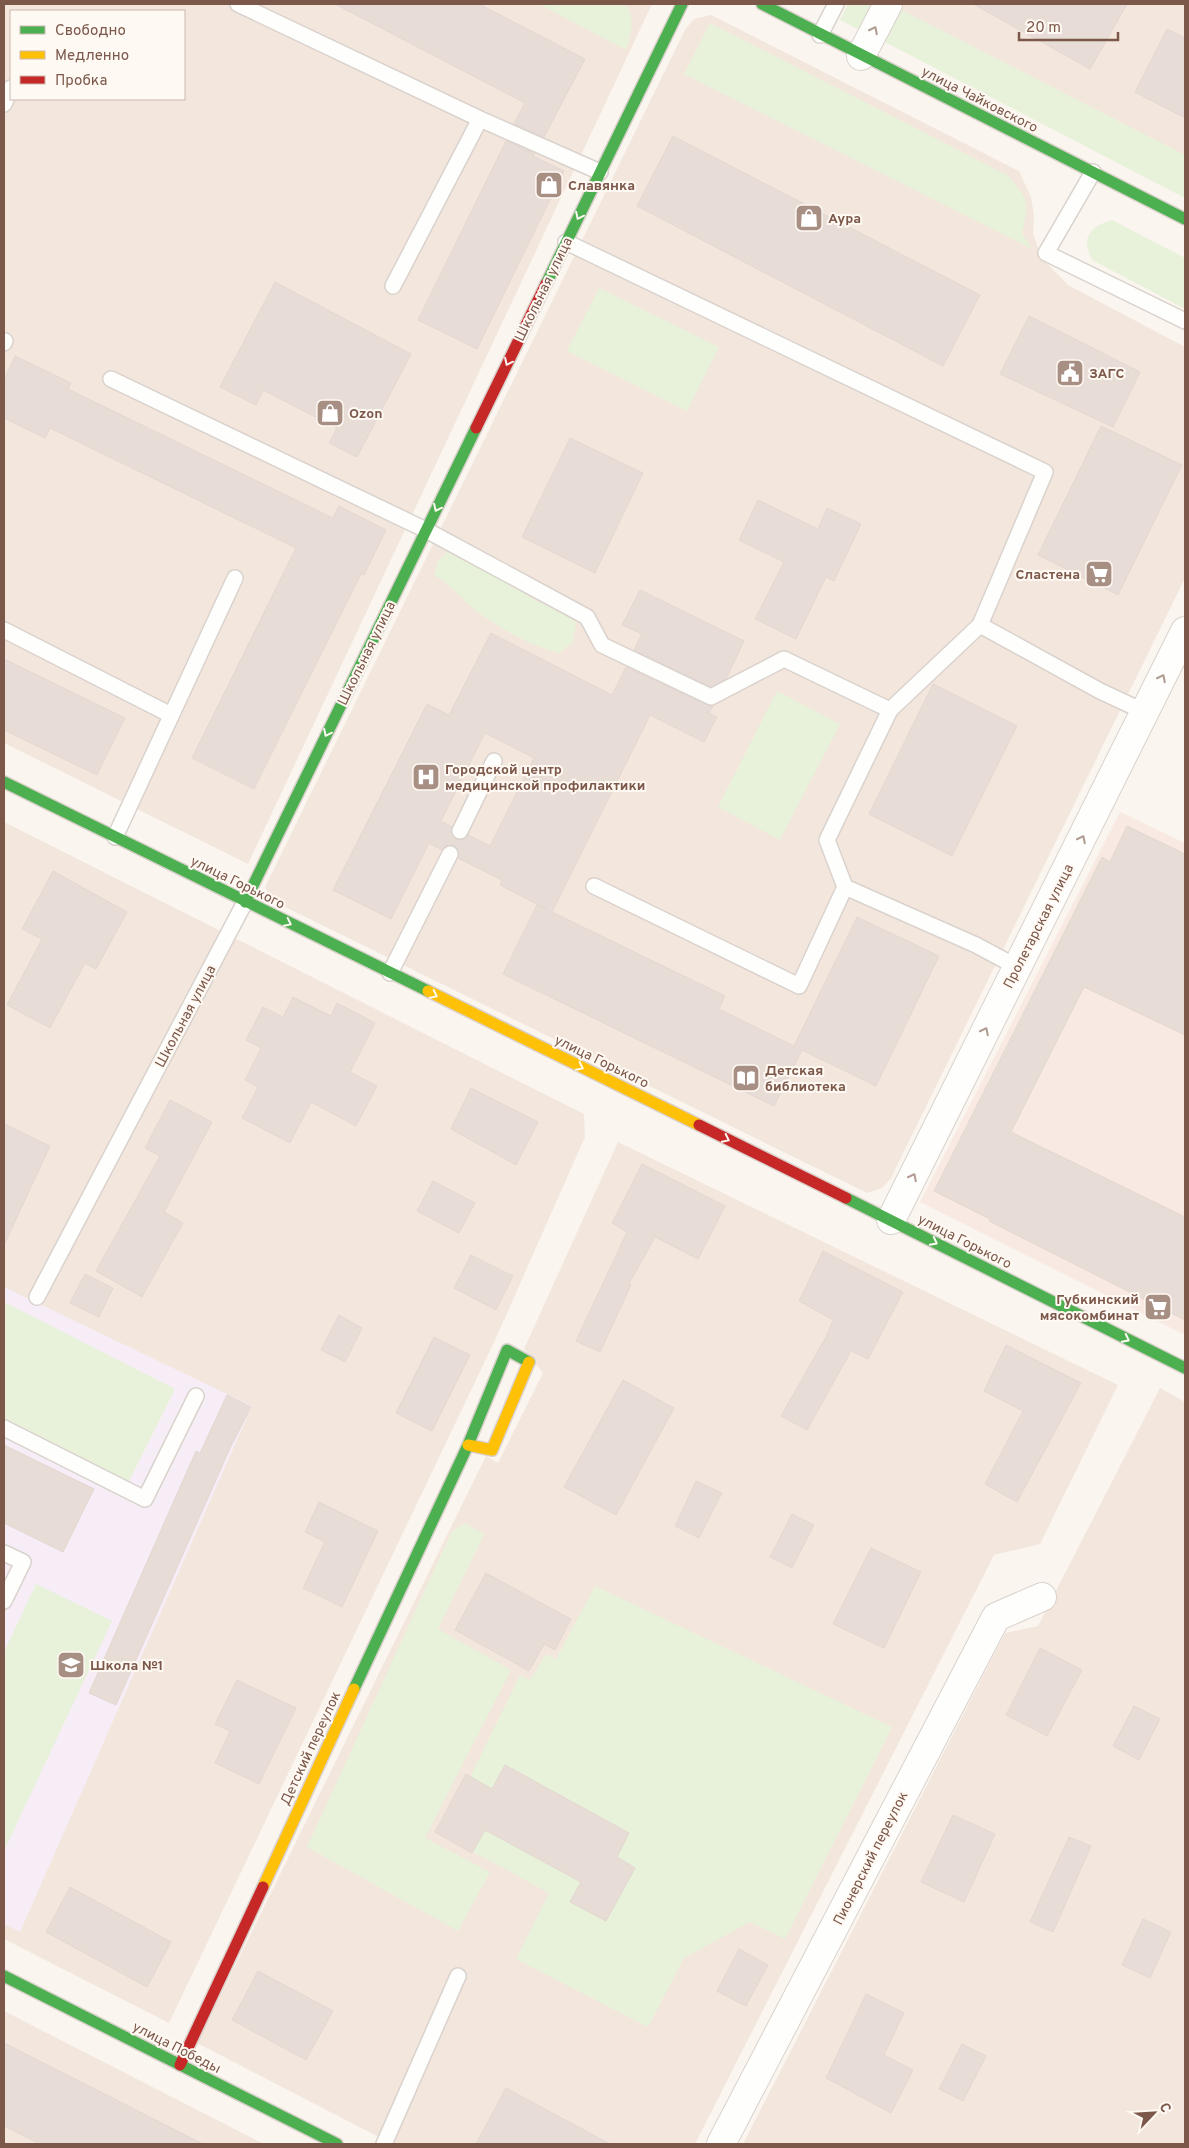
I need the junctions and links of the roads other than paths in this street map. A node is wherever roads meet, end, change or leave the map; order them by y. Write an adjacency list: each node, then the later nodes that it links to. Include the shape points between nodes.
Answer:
1 (238, 4): 10 (lane)
2 (682, 4): 11 (street, Школьная улица)
3 (762, 4): 6 (street, улица Чайковского)
4 (836, 4): 6 (lane)
5 (888, 4): 7 (street, one-way to 5)
6 (820, 35): 7 (street, улица Чайковского)
7 (861, 56): 12 (street, улица Чайковского)
8 (10, 90): 9 (lane)
9 (4, 104)
10 (480, 119): 11 (lane); 15 (lane)
11 (600, 172): 14 (street, Школьная улица, one-way to 14)
12 (1092, 172): 13 (street, улица Чайковского); 16 (lane, via 1046,253)
13 (1185, 219)
14 (566, 242): 18 (street, Школьная улица, one-way to 18); 20 (lane, via 1045,472)
15 (393, 286)
16 (1185, 321)
17 (111, 379): 18 (lane)
18 (426, 530): 23 (lane, via 588,617 602,645 711,697 784,659); 33 (street, Школьная улица, one-way to 33)
19 (235, 578): 25 (lane)
20 (980, 625): 23 (lane); 24 (lane)
21 (4, 630): 25 (lane)
22 (1185, 631): 24 (street, Пролетарская улица, one-way to 22)
23 (890, 710): 32 (lane, via 827,840)
24 (1145, 712): 34 (street, Пролетарская улица, one-way to 24)
25 (171, 716): 29 (lane)
26 (494, 761): 28 (lane)
27 (4, 782): 29 (street, улица Горького)
28 (460, 831)
29 (115, 837): 33 (street, улица Горького)
30 (450, 854): 35 (lane)
31 (594, 886): 32 (lane, via 798,986)
32 (845, 887): 34 (lane)
33 (245, 902): 35 (street, улица Горького, one-way to 35); 37 (lane, Школьная улица)
34 (1017, 967): 36 (street, Пролетарская улица, one-way to 34)
35 (390, 973): 36 (street, улица Горького, one-way to 36)
36 (891, 1220): 38 (street, улица Горького, one-way to 38)
37 (37, 1296)
38 (1185, 1368)
39 (196, 1396): 40 (lane, via 145,1499)
40 (4, 1428)
41 (468, 1444): 41 (street, Детский переулок, via 492,1450 530,1361 507,1350); 47 (street, Детский переулок)
42 (4, 1552): 44 (lane, via 23,1562)
43 (1042, 1597): 50 (street, Пионерский переулок, via 996,1617)
44 (4, 1601)
45 (4, 1976): 47 (street, улица Победы)
46 (458, 1976): 49 (lane)
47 (180, 2065): 48 (street, улица Победы)
48 (336, 2144)
49 (384, 2144)
50 (722, 2144)

